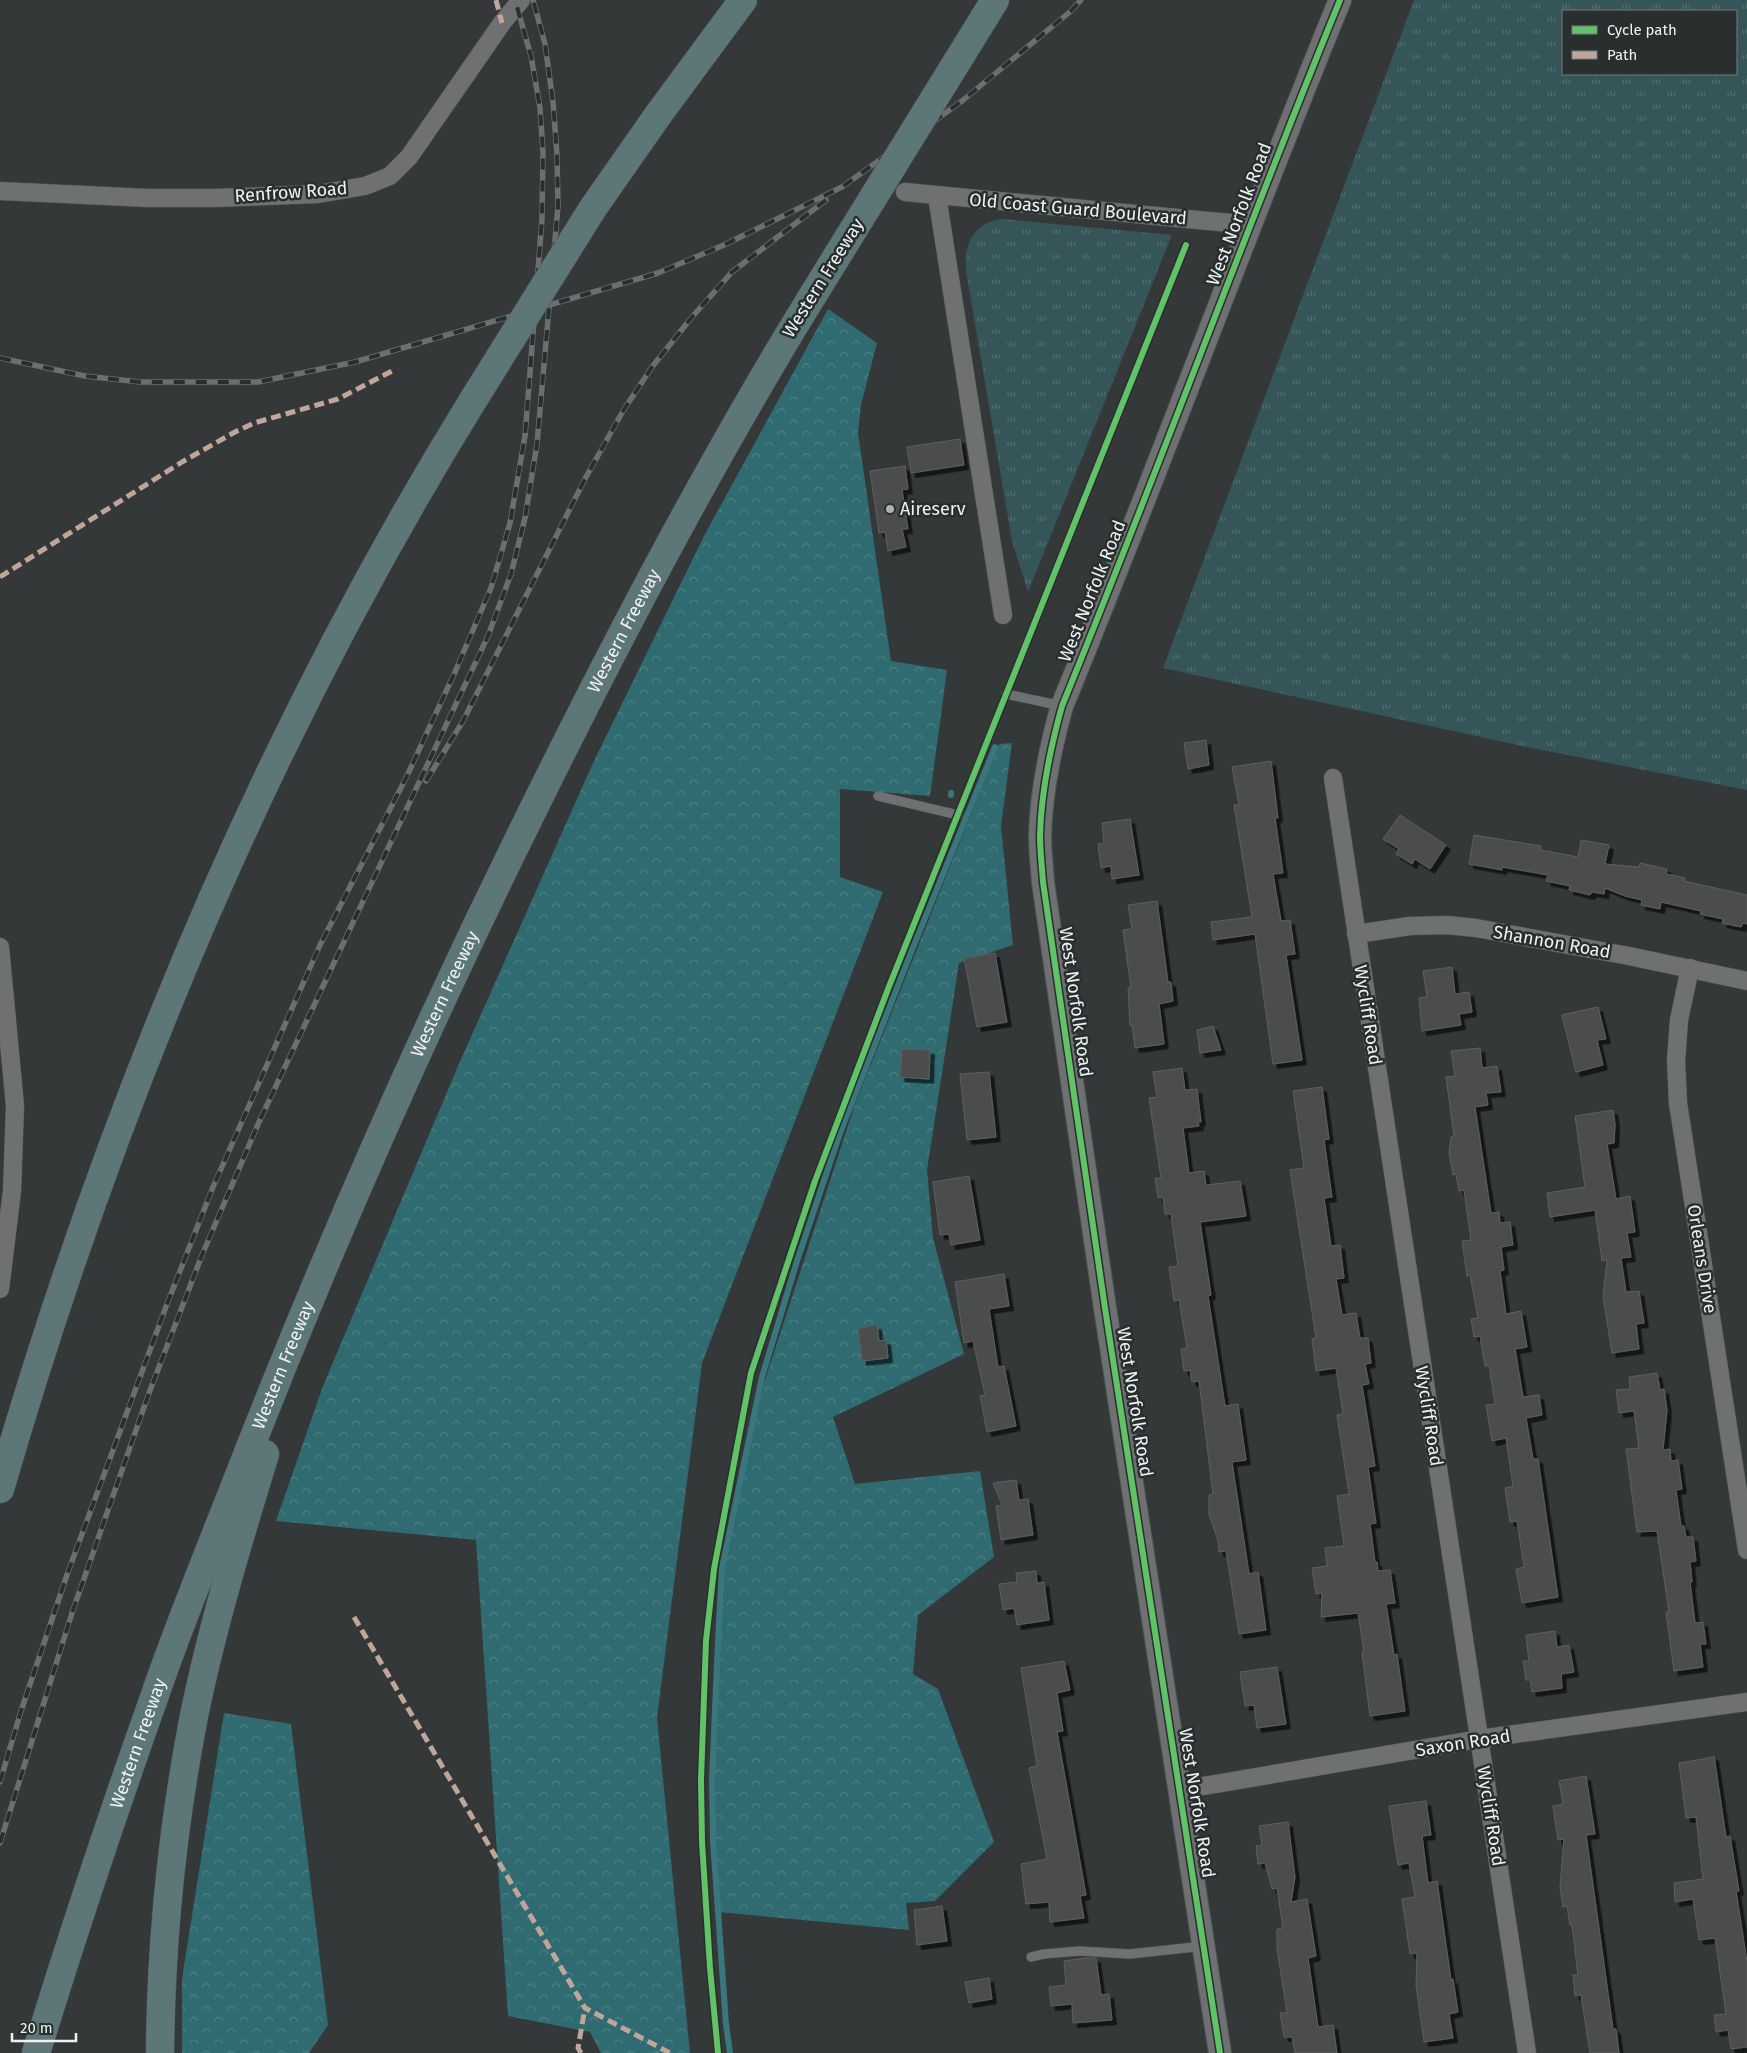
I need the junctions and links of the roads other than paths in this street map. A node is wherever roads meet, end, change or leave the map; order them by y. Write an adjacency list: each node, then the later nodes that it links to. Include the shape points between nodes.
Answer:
1 (521, 0): 5 (street, Renfrow Road, via 409,157 390,176 365,186 318,194 214,198)
2 (743, 0): 21 (highway, bridge, via 593,208 475,397 366,585 297,718 224,870 103,1170 26,1399)
3 (1340, 0): 8 (street, West Norfolk Road)
4 (990, 9): 19 (highway, Western Freeway, bridge, via 776,354 678,529 571,732 486,905)
5 (0, 191)
6 (905, 192): 7 (street, Old Coast Guard Boulevard)
7 (937, 196): 8 (street, Old Coast Guard Boulevard); 9 (street)
8 (1251, 225): 11 (street, West Norfolk Road)
9 (1003, 615)
10 (1006, 694): 11 (lane)
11 (1062, 706): 25 (street, West Norfolk Road, via 1050,748 1043,792 1040,837 1043,882)
12 (1333, 778): 15 (street, Wycliff Road)
13 (878, 796): 14 (lane)
14 (958, 815)
15 (1356, 934): 17 (street, Shannon Road, via 1410,926 1447,925); 24 (street, Wycliff Road)
16 (0, 947): 20 (street, via 15,1106 12,1191)
17 (1690, 968): 18 (street, Shannon Road); 22 (street, Orleans Drive, via 1679,1020 1678,1103)
18 (1747, 981)
19 (373, 1149): 28 (highway, Western Freeway, via 283,1362 156,1690); 29 (highway, via 280,1406 214,1626 177,1816 166,1912)
20 (0, 1289)
21 (0, 1489)
22 (1747, 1550)
23 (1747, 1702): 24 (street, Saxon Road)
24 (1479, 1740): 25 (street, Saxon Road); 31 (street, Wycliff Road)
25 (1180, 1790): 26 (street, West Norfolk Road)
26 (1204, 1946): 27 (lane, via 1130,1954 1079,1951); 30 (street, West Norfolk Road)
27 (1031, 1958)
28 (36, 2053)
29 (160, 2053)
30 (1220, 2053)
31 (1527, 2053)

